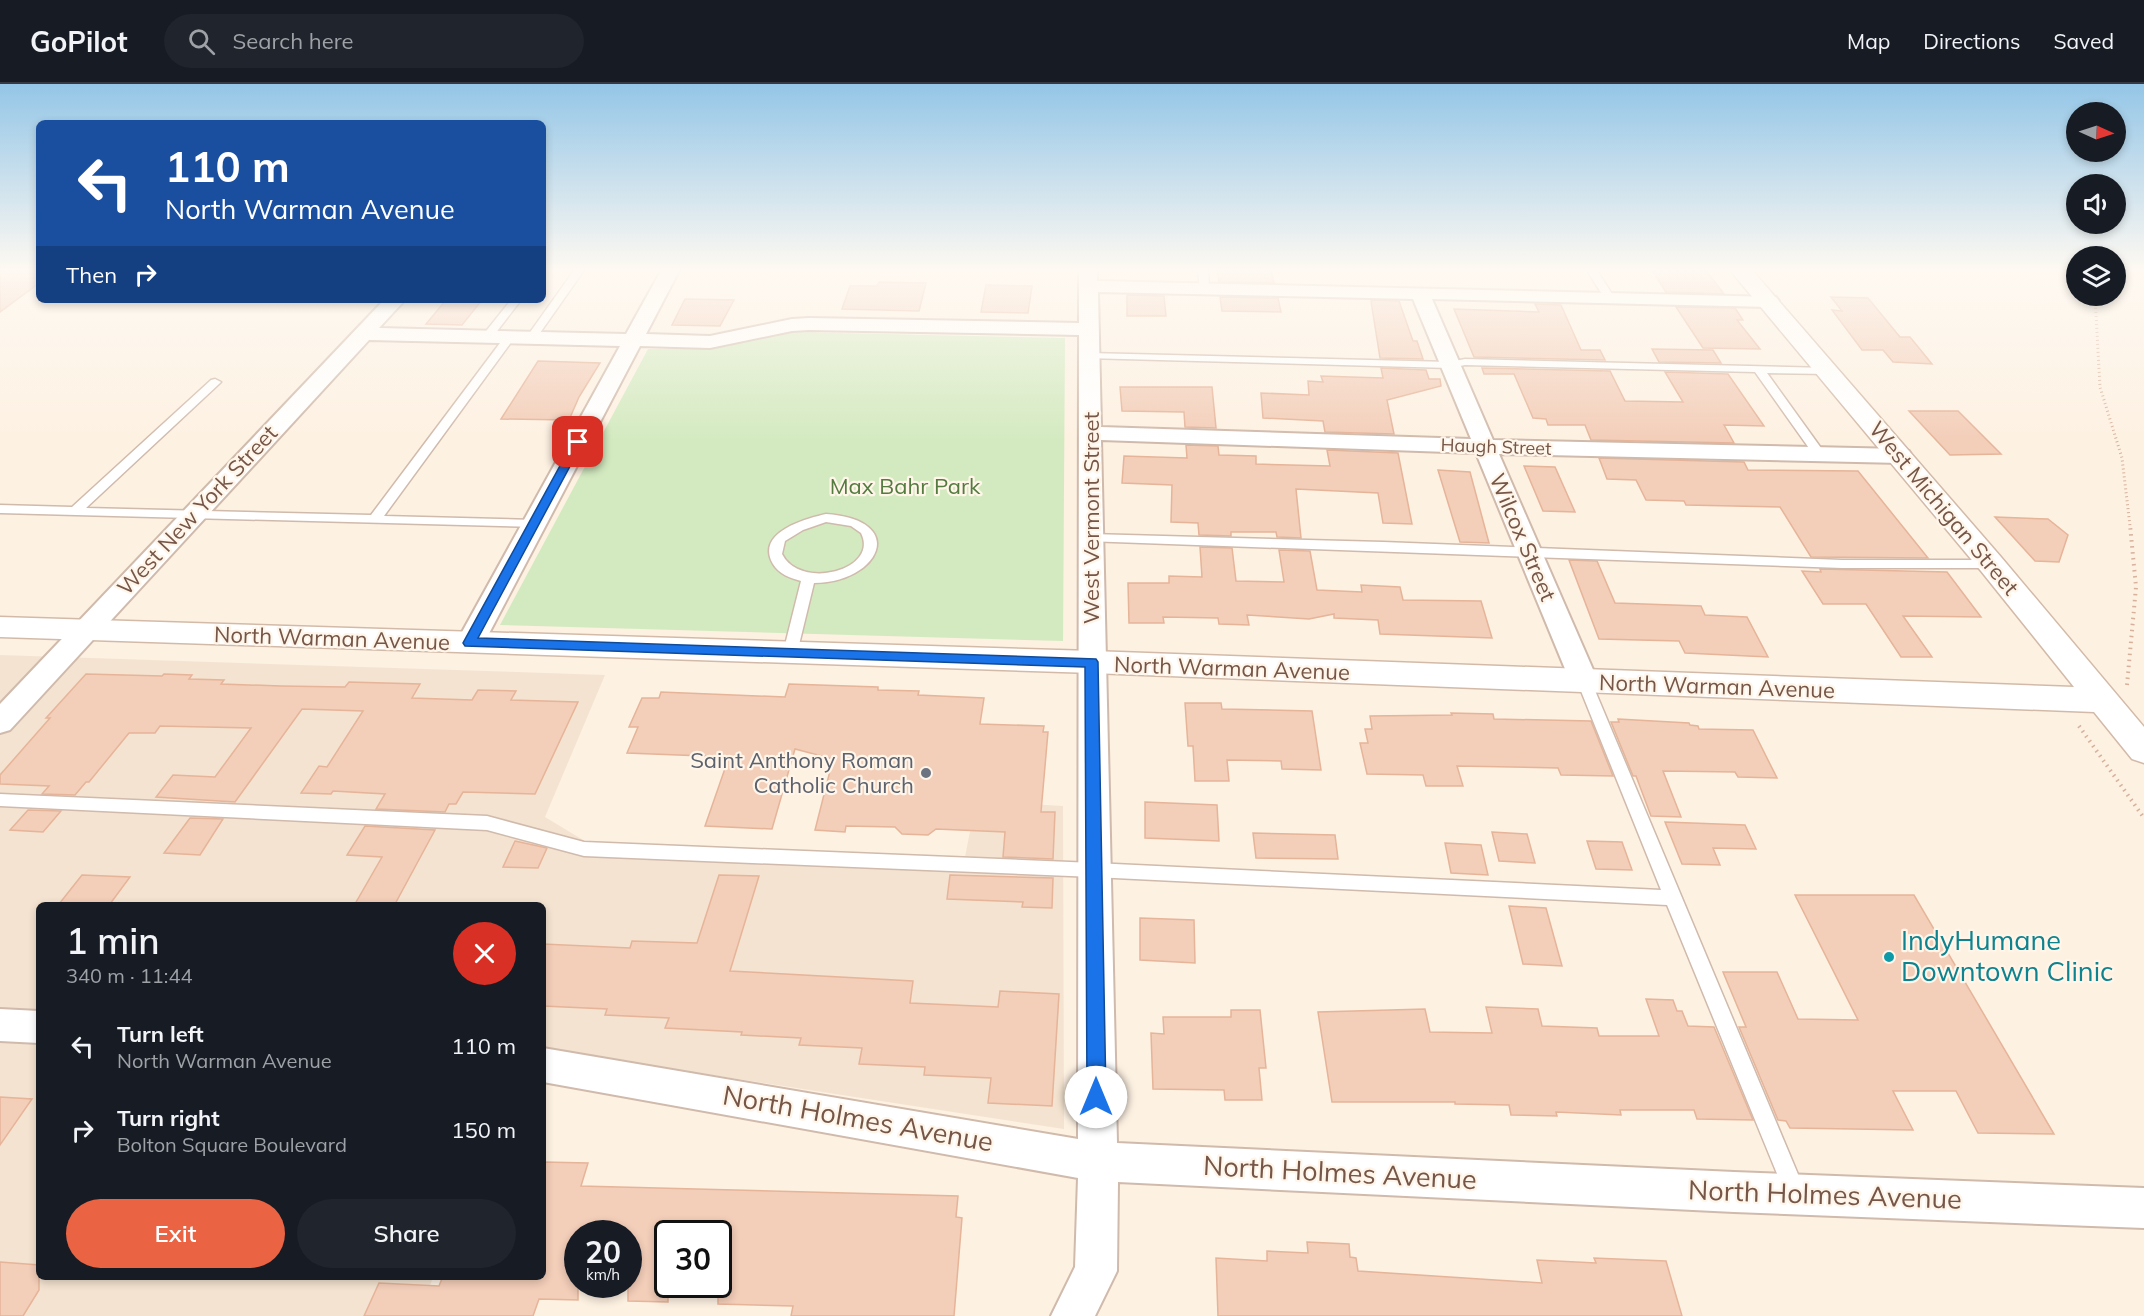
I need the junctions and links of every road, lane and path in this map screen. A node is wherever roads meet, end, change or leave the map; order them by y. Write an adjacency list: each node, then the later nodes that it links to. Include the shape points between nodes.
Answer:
1 (370, 326): 11 (street, West New York Street)
2 (495, 326): 12 (lane)
3 (539, 326): 14 (lane)
4 (640, 326): 15 (street)
5 (785, 326): 15 (street, via 710,342)
6 (846, 326): 16 (street)
7 (1089, 326): 16 (street, West Vermont Street)
8 (1434, 326): 17 (street, Wilcox Street)
9 (1790, 326): 19 (street, West Michigan Street)
10 (2097, 326): 39 (path, via 2100,387 2122,458 2135,563)
11 (363, 334): 12 (street); 27 (street, West New York Street)
12 (487, 337): 13 (street)
13 (510, 337): 14 (street); 28 (lane)
14 (531, 338): 15 (street)
15 (633, 340): 29 (street)
16 (1089, 343): 17 (lane); 21 (street, West Vermont Street)
17 (1450, 365): 18 (lane, via 1581,364); 22 (street, Wilcox Street)
18 (1759, 370): 19 (lane); 23 (lane)
19 (1828, 371): 24 (street, West Michigan Street)
20 (215, 382): 26 (lane)
21 (1090, 433): 22 (street, Haugh Street); 30 (street, West Vermont Street)
22 (1485, 447): 23 (street, Haugh Street); 31 (street, Wilcox Street)
23 (1820, 455): 24 (street, Haugh Street)
24 (1901, 456): 32 (street, West Michigan Street)
25 (0, 509): 26 (lane)
26 (75, 511): 27 (lane)
27 (193, 515): 28 (lane); 35 (street, West New York Street)
28 (374, 520): 29 (lane)
29 (534, 524): 36 (street)
30 (1091, 538): 31 (lane); 38 (street, West Vermont Street)
31 (1529, 553): 32 (lane, via 1842,564); 40 (street, Wilcox Street)
32 (1991, 564): 41 (street, West Michigan Street)
33 (808, 578): 33 (lane, via 837,576 864,561 871,551 866,530 856,523 825,518 786,533 778,543 776,555 780,565); 37 (lane)
34 (0, 627): 35 (street, North Warman Avenue)
35 (85, 630): 36 (street, North Warman Avenue); 42 (street, West New York Street)
36 (470, 643): 37 (street, North Warman Avenue)
37 (790, 653): 38 (street, North Warman Avenue)
38 (1092, 662): 40 (street, North Warman Avenue); 47 (street, West Vermont Street)
39 (2129, 679)
40 (1584, 681): 41 (street, North Warman Avenue); 48 (lane)
41 (2103, 700): 44 (street, West Michigan Street)
42 (0, 722)
43 (2076, 723): 46 (path)
44 (2144, 750)
45 (0, 800): 47 (lane, via 487,823 584,849)
46 (2144, 818)
47 (1094, 870): 48 (lane); 52 (street, West Vermont Street)
48 (1674, 898): 53 (lane)
49 (0, 1025): 50 (street)
50 (36, 1027)
51 (546, 1066): 52 (street, North Holmes Avenue)
52 (1098, 1162): 53 (street, North Holmes Avenue); 55 (street, West Vermont Street, via 1096,1271)
53 (1795, 1193): 54 (street, North Holmes Avenue)
54 (2144, 1208)
55 (1072, 1316)

